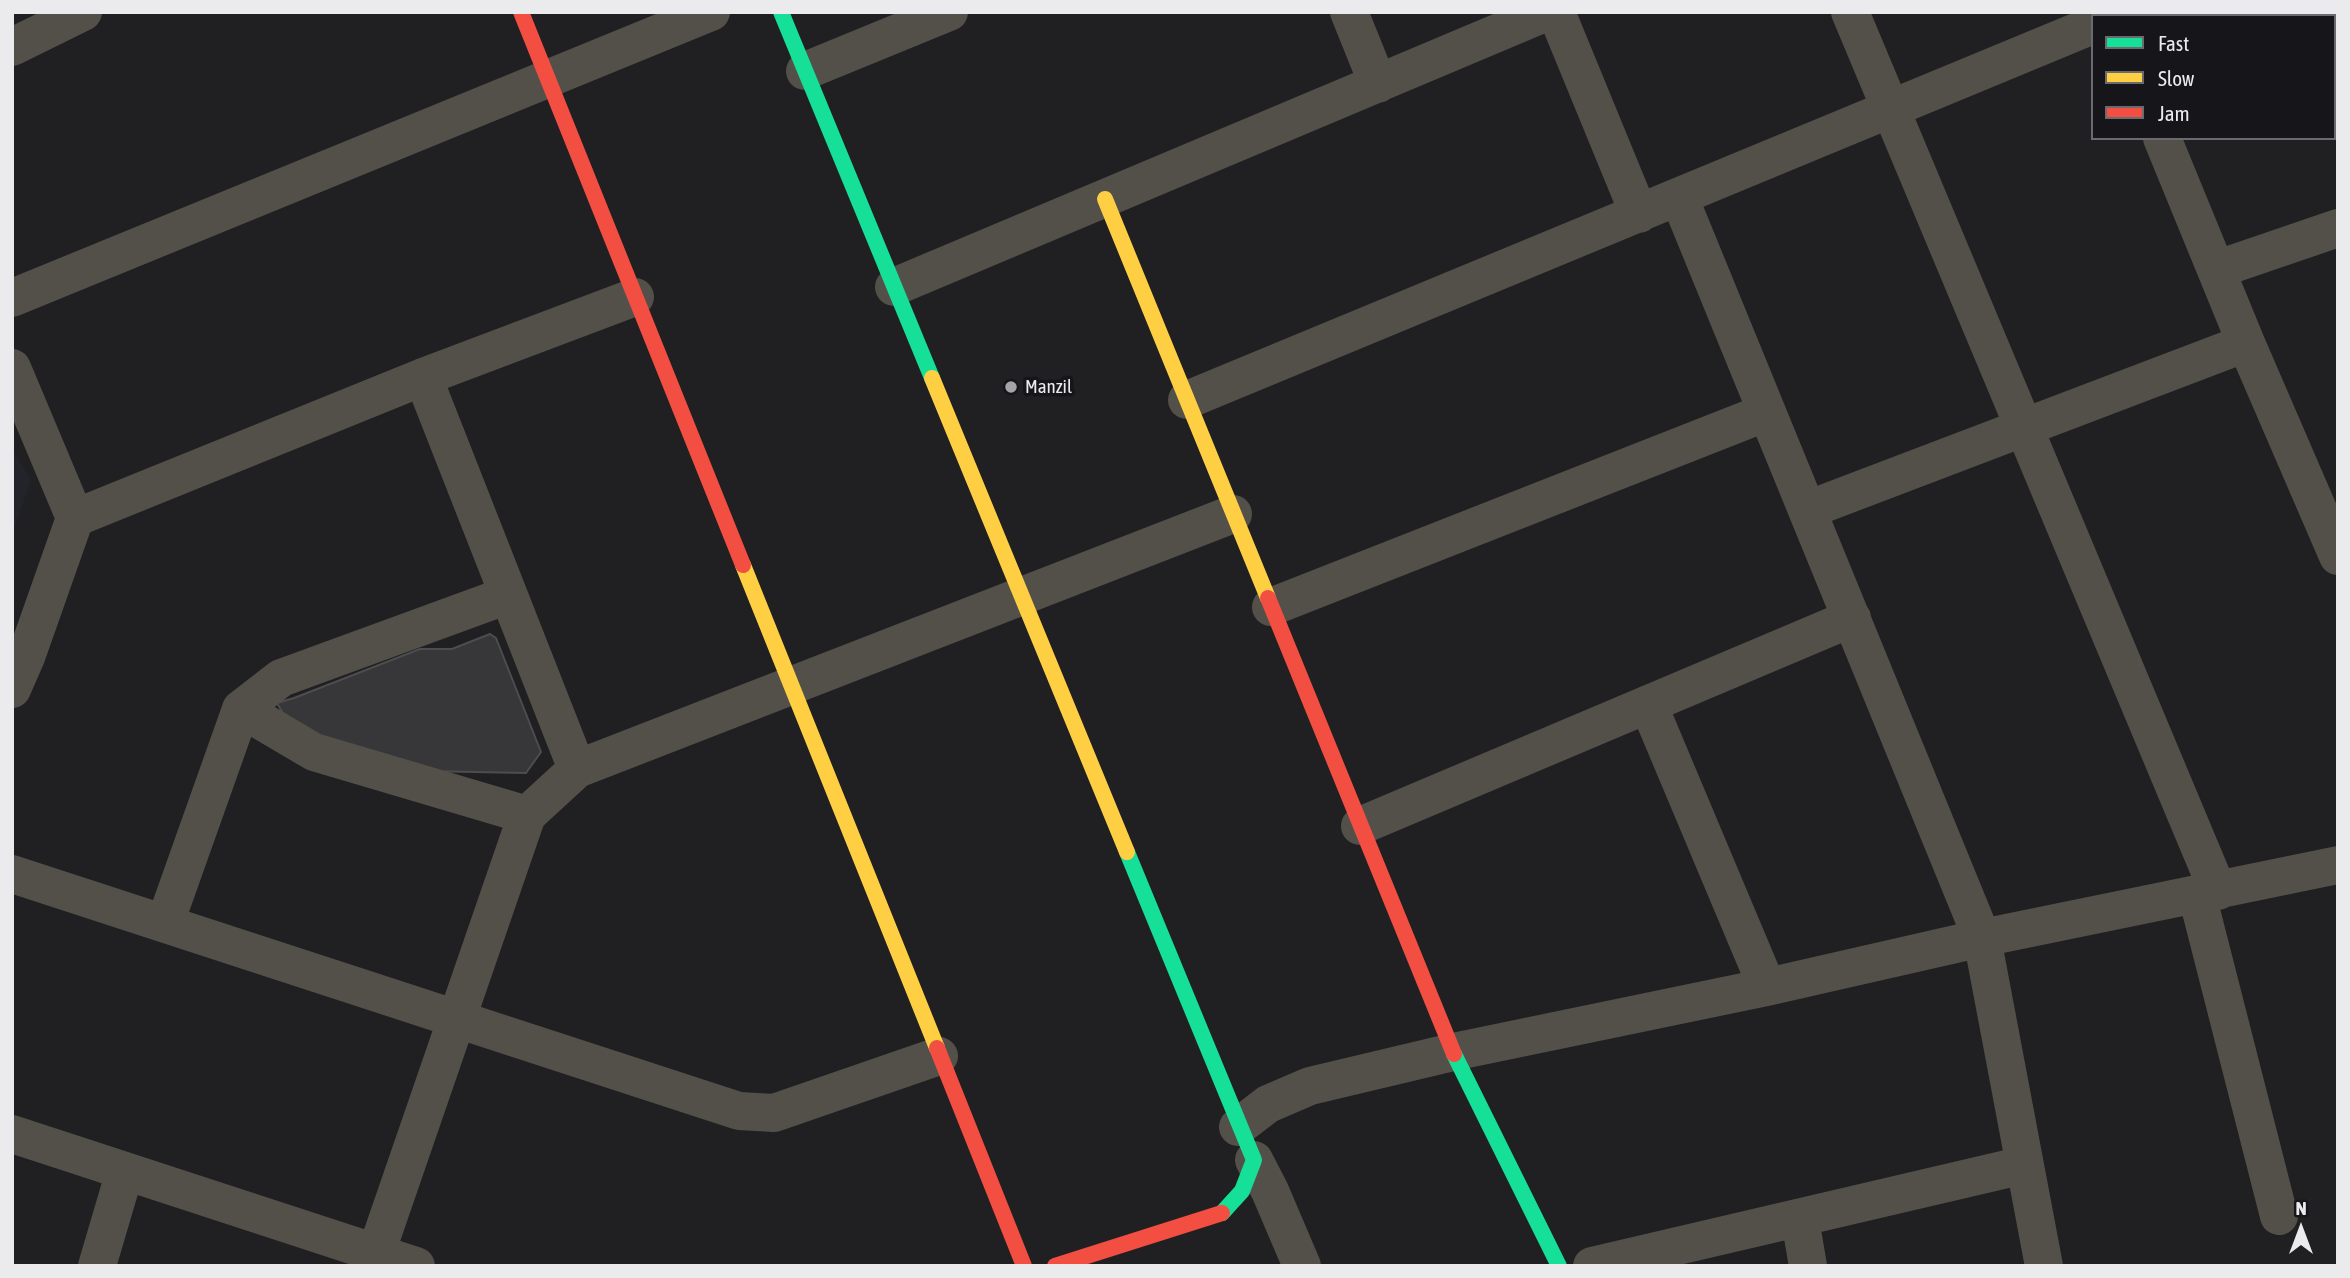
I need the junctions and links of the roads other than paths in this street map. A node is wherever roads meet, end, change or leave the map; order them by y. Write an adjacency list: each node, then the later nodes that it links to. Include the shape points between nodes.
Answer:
1 (521, 12): 13 (street)
2 (711, 12): 13 (street)
3 (781, 12): 12 (street)
4 (949, 12): 12 (street)
5 (1349, 12): 14 (street)
6 (1547, 12): 14 (street)
7 (1556, 12): 19 (street)
8 (1850, 12): 15 (street)
9 (72, 14): 11 (street)
10 (2091, 26): 15 (street)
11 (12, 47)
12 (805, 72): 22 (street)
13 (548, 79): 23 (street); 24 (street)
14 (1378, 84): 18 (street)
15 (1891, 110): 17 (street); 30 (street)
16 (2163, 140): 21 (street)
17 (1679, 197): 19 (street); 29 (street)
18 (1105, 199): 22 (street); 28 (street)
19 (1639, 214): 28 (street)
20 (2338, 228): 21 (street)
21 (2218, 269): 25 (street)
22 (894, 287): 36 (street)
23 (635, 297): 27 (street); 39 (street)
24 (12, 298)
25 (2246, 343): 30 (street); 34 (street)
26 (12, 368): 33 (street)
27 (423, 377): 33 (street); 35 (street)
28 (1187, 400): 32 (street)
29 (1767, 412): 31 (street); 37 (street)
30 (2025, 429): 31 (street); 48 (street)
31 (1807, 510): 38 (street)
32 (1233, 514): 36 (street); 37 (street)
33 (75, 518): 40 (street)
34 (2338, 556)
35 (508, 595): 42 (street, via 281,678); 43 (street)
36 (1021, 596): 39 (street); 56 (street)
37 (1271, 607): 45 (street)
38 (1852, 618): 41 (street); 50 (street)
39 (791, 685): 43 (street); 54 (street)
40 (12, 690)
41 (1648, 704): 45 (street); 51 (street)
42 (241, 709): 44 (street, via 314,752); 49 (street)
43 (576, 769): 44 (street)
44 (527, 815): 52 (street)
45 (1360, 826): 53 (street)
46 (2338, 865): 48 (street)
47 (12, 874): 49 (street)
48 (2207, 893): 50 (street); 59 (street)
49 (165, 923): 52 (street)
50 (1982, 938): 51 (street); 57 (street)
51 (1767, 987): 53 (street)
52 (455, 1020): 54 (street, via 755,1114 774,1113); 61 (street)
53 (1452, 1052): 56 (street, via 1310,1086 1268,1104); 67 (street)
54 (939, 1056): 64 (street)
55 (12, 1134): 58 (street)
56 (1246, 1144): 65 (street, via 1245,1188 1220,1214); 66 (street)
57 (2024, 1165): 60 (street); 70 (street)
58 (125, 1171): 61 (street); 62 (street)
59 (2279, 1216)
60 (1800, 1219): 68 (street); 69 (street)
61 (376, 1253): 63 (street)
62 (97, 1266)
63 (416, 1266)
64 (1024, 1266)
65 (1055, 1266)
66 (1302, 1266)
67 (1559, 1266)
68 (1592, 1266)
69 (1808, 1266)
70 (2044, 1266)

